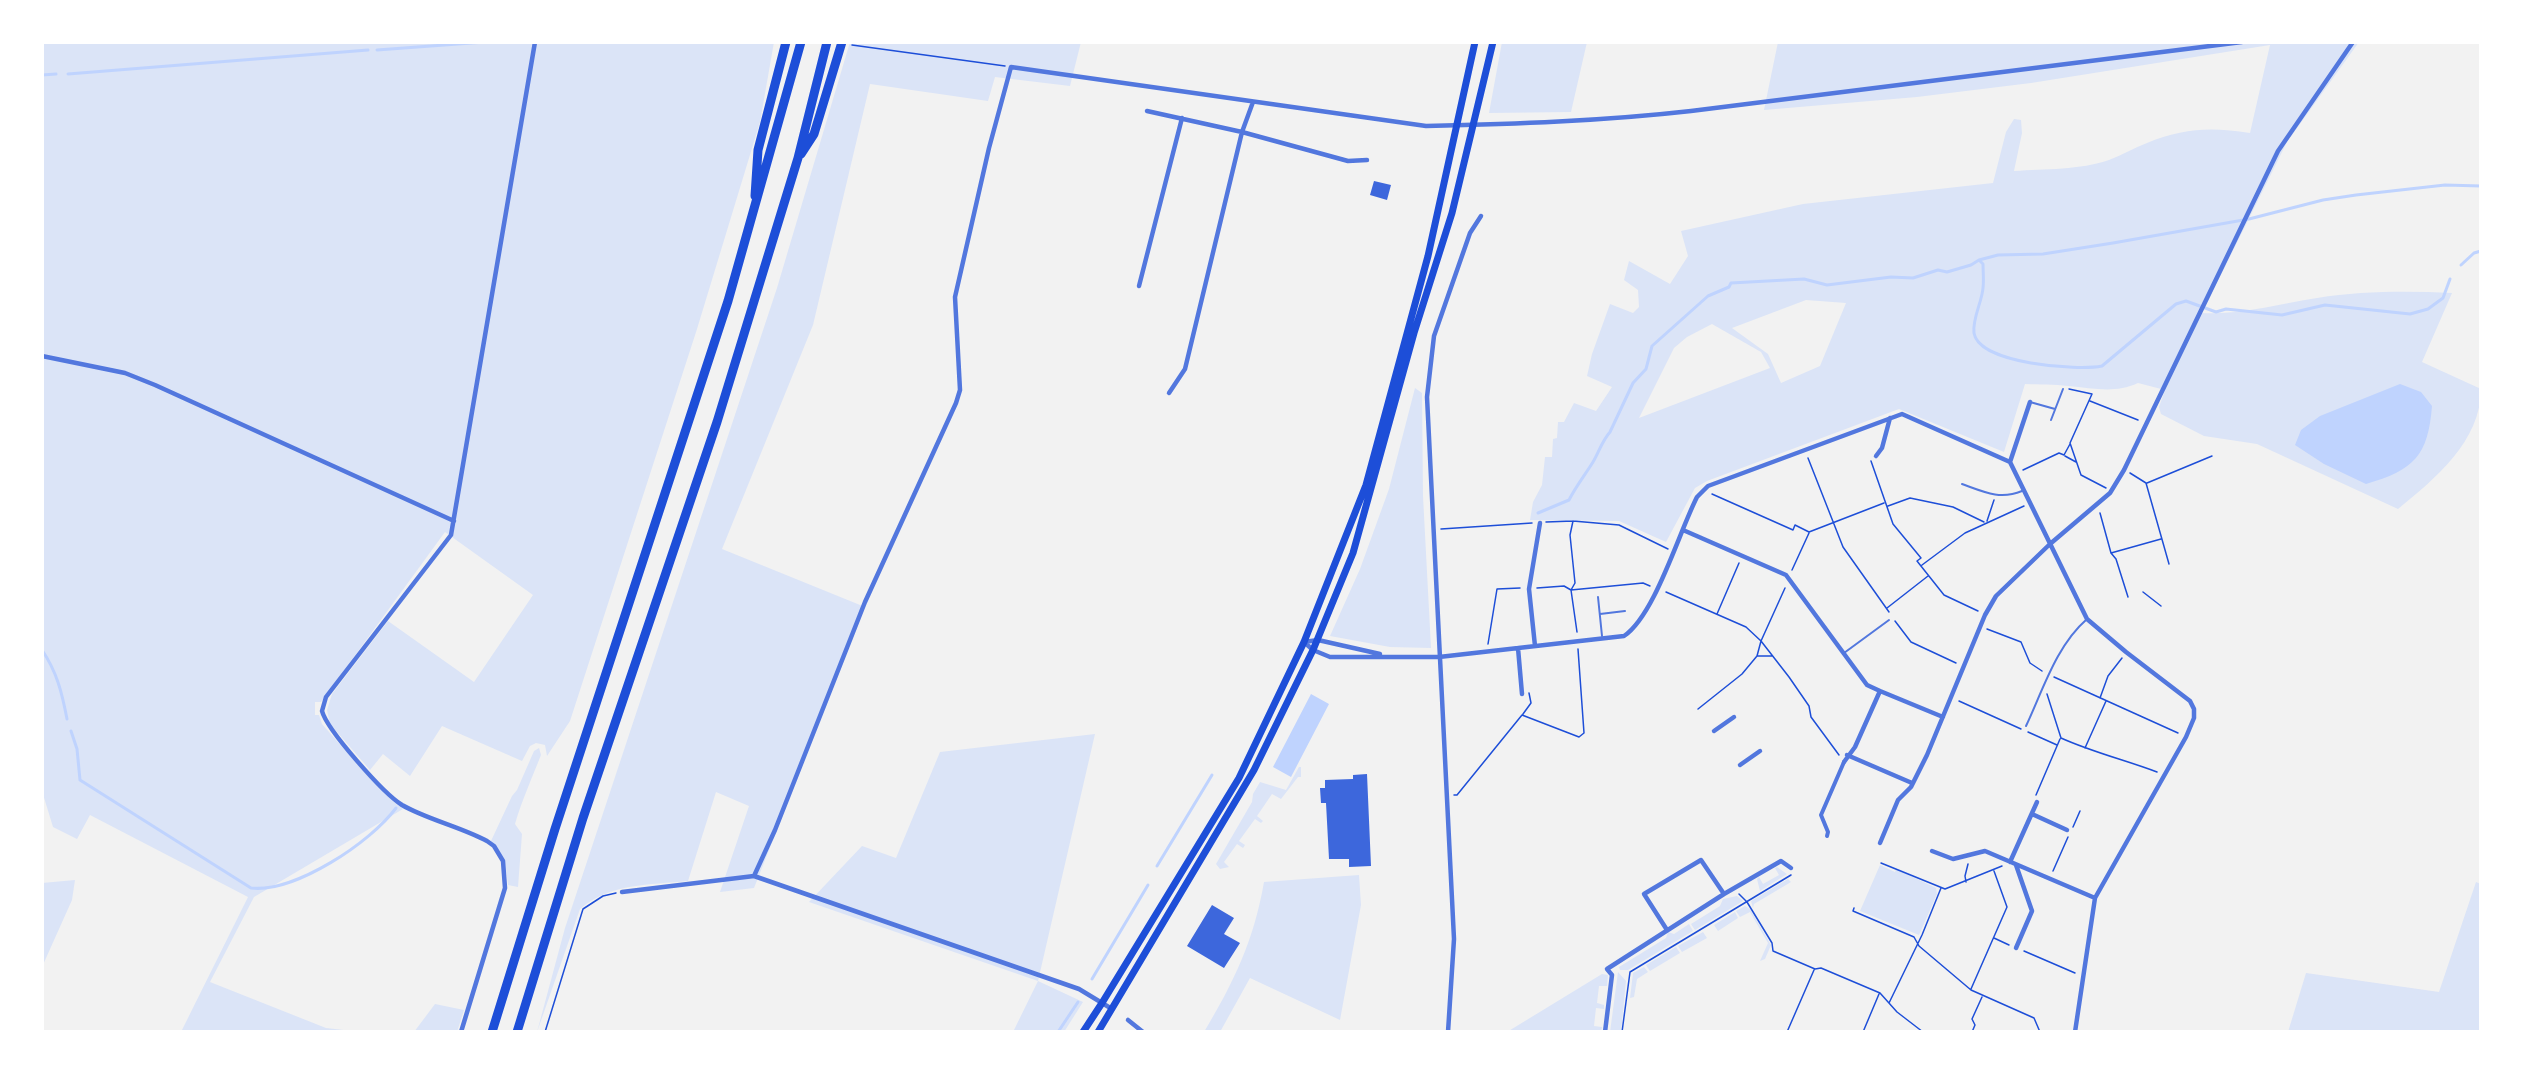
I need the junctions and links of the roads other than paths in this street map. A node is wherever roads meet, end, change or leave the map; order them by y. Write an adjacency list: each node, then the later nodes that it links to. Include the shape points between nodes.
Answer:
1 (535, 42): 32 (street)
2 (786, 42): 18 (highway, via 758,150)
3 (801, 42): 18 (highway)
4 (827, 42): 16 (highway)
5 (843, 42): 16 (highway, via 814,134)
6 (1475, 42): 13 (main road)
7 (1493, 42): 14 (main road)
8 (2242, 42): 14 (street, via 1646,116)
9 (2353, 42): 35 (street, via 2278,151 2124,470 2110,493)
10 (1253, 102): 13 (street, via 1426,126); 15 (street); 70 (street, via 1011,67 955,297 960,390 956,404 865,602)
11 (1148, 111): 12 (street)
12 (1182, 118): 15 (street); 20 (street)
13 (1458, 125): 14 (street); 43 (main road, via 1409,331 1366,485)
14 (1473, 125): 42 (main road, via 1452,213 1414,333 1360,532)
15 (1242, 132): 17 (street, via 1348,161); 23 (street, via 1185,369)
16 (798, 158): 81 (highway, via 717,422 580,828)
17 (1367, 160)
18 (753, 216): 80 (highway)
19 (1481, 216): 49 (street, via 1466,244 1434,336 1429,363 1427,397)
20 (1139, 286)
21 (42, 356): 32 (street, via 135,377)
22 (2063, 389): 25 (lane)
23 (1169, 393)
24 (2030, 402): 25 (lane); 29 (street)
25 (2055, 410): 27 (lane)
26 (1890, 418): 28 (street); 29 (street, via 1902,414); 34 (street, via 1703,490)
27 (2051, 420)
28 (1876, 456)
29 (2010, 462): 31 (street)
30 (1962, 484): 31 (lane, via 1995,496)
31 (2025, 490): 35 (street)
32 (454, 522): 79 (street, via 451,535 333,688 322,711 329,727 401,804 487,841 503,861 505,888)
33 (1540, 523): 44 (street, via 1529,589)
34 (1683, 530): 41 (street, via 1634,629 1624,636); 47 (street, via 1789,578)
35 (2050, 544): 39 (street); 53 (street, via 1996,596)
36 (1598, 597): 38 (lane)
37 (1624, 611): 38 (lane)
38 (1600, 614): 41 (lane)
39 (2087, 619): 54 (lane, via 2073,634 2049,676); 73 (street, via 2190,701 2194,709 2186,737)
40 (1889, 620): 47 (lane)
41 (1603, 639): 44 (street)
42 (1318, 640): 43 (street); 46 (main road); 48 (street)
43 (1304, 642): 46 (street); 76 (main road, via 1239,778)
44 (1535, 646): 45 (street)
45 (1518, 648): 49 (street); 51 (street)
46 (1313, 650): 48 (street, via 1330,657); 77 (main road, via 1254,770)
47 (1844, 653): 50 (street, via 1867,685)
48 (1389, 656): 49 (street)
49 (1439, 657): 85 (street, via 1454,939)
50 (1880, 691): 53 (street); 57 (street, via 1855,747)
51 (1522, 694)
52 (1734, 717): 55 (street)
53 (1943, 717): 60 (street)
54 (2026, 726)
55 (1714, 731)
56 (1760, 751): 59 (street)
57 (1847, 755): 58 (street); 60 (street)
58 (1844, 762): 64 (street, via 1821,815)
59 (1740, 765)
60 (1912, 783): 65 (street, via 1898,800)
61 (2036, 799): 62 (street)
62 (2032, 814): 63 (street); 67 (street)
63 (2067, 830)
64 (1827, 836)
65 (1880, 843)
66 (1932, 851): 67 (street, via 1953,859 1985,852)
67 (2010, 862): 68 (street)
68 (2016, 865): 73 (street); 75 (street, via 2032,911)
69 (1791, 868): 72 (street, via 1781,861)
70 (754, 876): 71 (street); 76 (street, via 1079,989)
71 (622, 892)
72 (1724, 894): 74 (street); 74 (street, via 1701,860 1644,894)
73 (2095, 898): 87 (street)
74 (1667, 930): 86 (street, via 1607,969 1612,975)
75 (2016, 948)
76 (1102, 1003): 77 (street); 82 (main road)
77 (1112, 1009): 83 (main road)
78 (1128, 1020): 84 (street)
79 (462, 1032)
80 (492, 1032)
81 (517, 1032)
82 (1083, 1032)
83 (1098, 1032)
84 (1143, 1032)
85 (1448, 1032)
86 (1605, 1032)
87 (2075, 1032)

